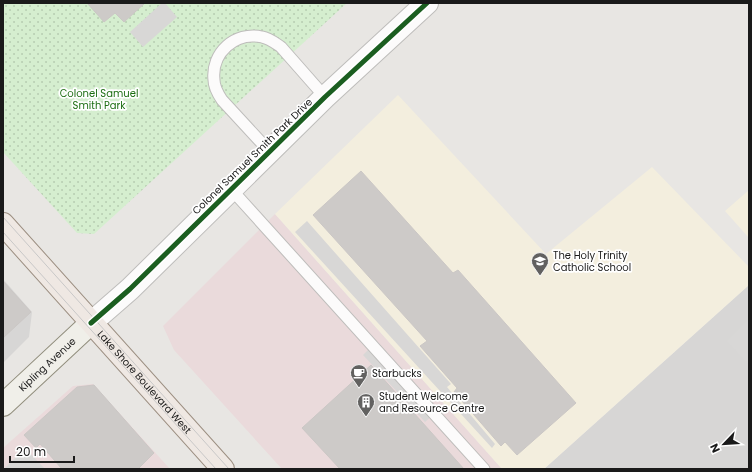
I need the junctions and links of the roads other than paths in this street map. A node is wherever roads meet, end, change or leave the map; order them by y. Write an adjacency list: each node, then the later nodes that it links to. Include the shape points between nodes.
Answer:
1 (427, 3): 2 (street, Colonel Samuel Smith Park Drive)
2 (325, 97): 3 (street, Colonel Samuel Smith Park Drive); 3 (lane, via 281,47 272,41 250,36 240,38 222,50 214,70 217,91 230,110)
3 (269, 151): 4 (street, Colonel Samuel Smith Park Drive)
4 (231, 189): 6 (street, Colonel Samuel Smith Park Drive); 9 (lane)
5 (3, 224): 6 (main road, Lake Shore Boulevard West)
6 (91, 323): 7 (main road, Kipling Avenue); 8 (main road, Lake Shore Boulevard West)
7 (3, 406)
8 (223, 469)
9 (484, 469)

